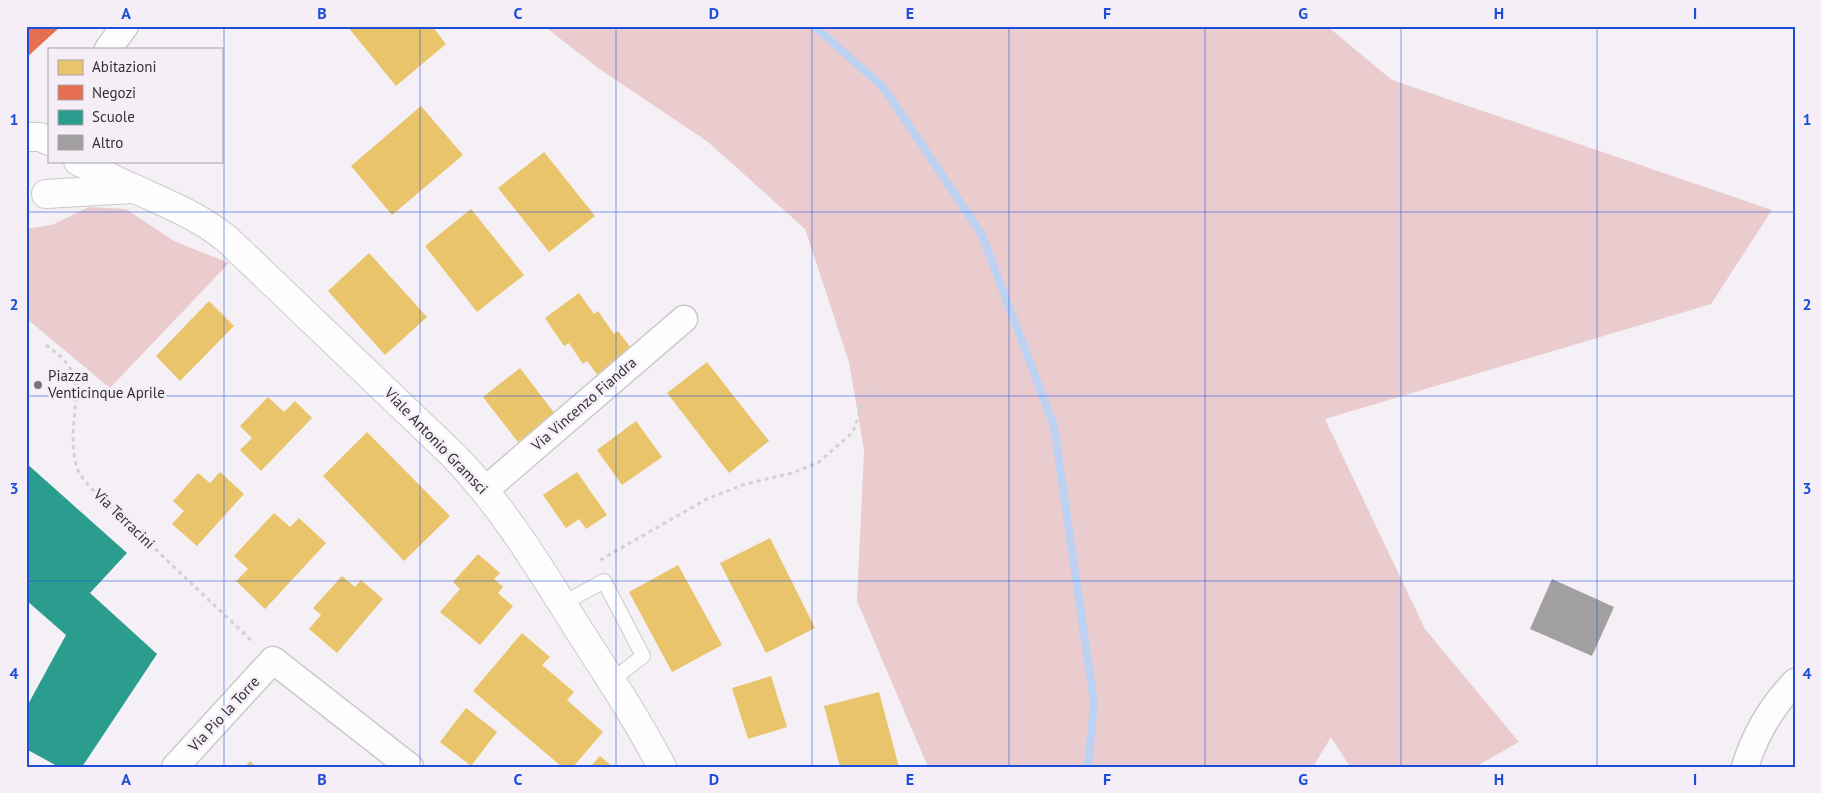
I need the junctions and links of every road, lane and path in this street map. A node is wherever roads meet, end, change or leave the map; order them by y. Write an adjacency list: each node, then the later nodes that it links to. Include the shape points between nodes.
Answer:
1 (125, 26): 2 (street)
2 (109, 48)
3 (63, 162): 6 (street, via 60,180 54,188)
4 (80, 162): 5 (street, Viale Antonio Gramsci)
5 (133, 188): 6 (street, Viale Antonio Gramsci); 10 (street, Viale Antonio Gramsci, via 203,221 227,239 440,442)
6 (36, 195)
7 (684, 319): 10 (street, Via Vincenzo Fiandra)
8 (46, 344): 13 (path, Via Terracini, via 61,356 76,382 73,442 76,465 81,475)
9 (869, 384): 11 (path, via 853,432 819,462 707,499 593,564)
10 (485, 490): 12 (street, Viale Antonio Gramsci)
11 (604, 581): 12 (lane); 14 (lane, via 643,656)
12 (562, 604): 14 (street, Viale Antonio Gramsci)
13 (273, 660): 16 (street, Via Pio la Torre); 17 (street)
14 (611, 681): 18 (street, Viale Antonio Gramsci)
15 (1795, 682): 19 (street, via 1765,720)
16 (175, 767)
17 (410, 767)
18 (662, 767)
19 (1745, 767)

